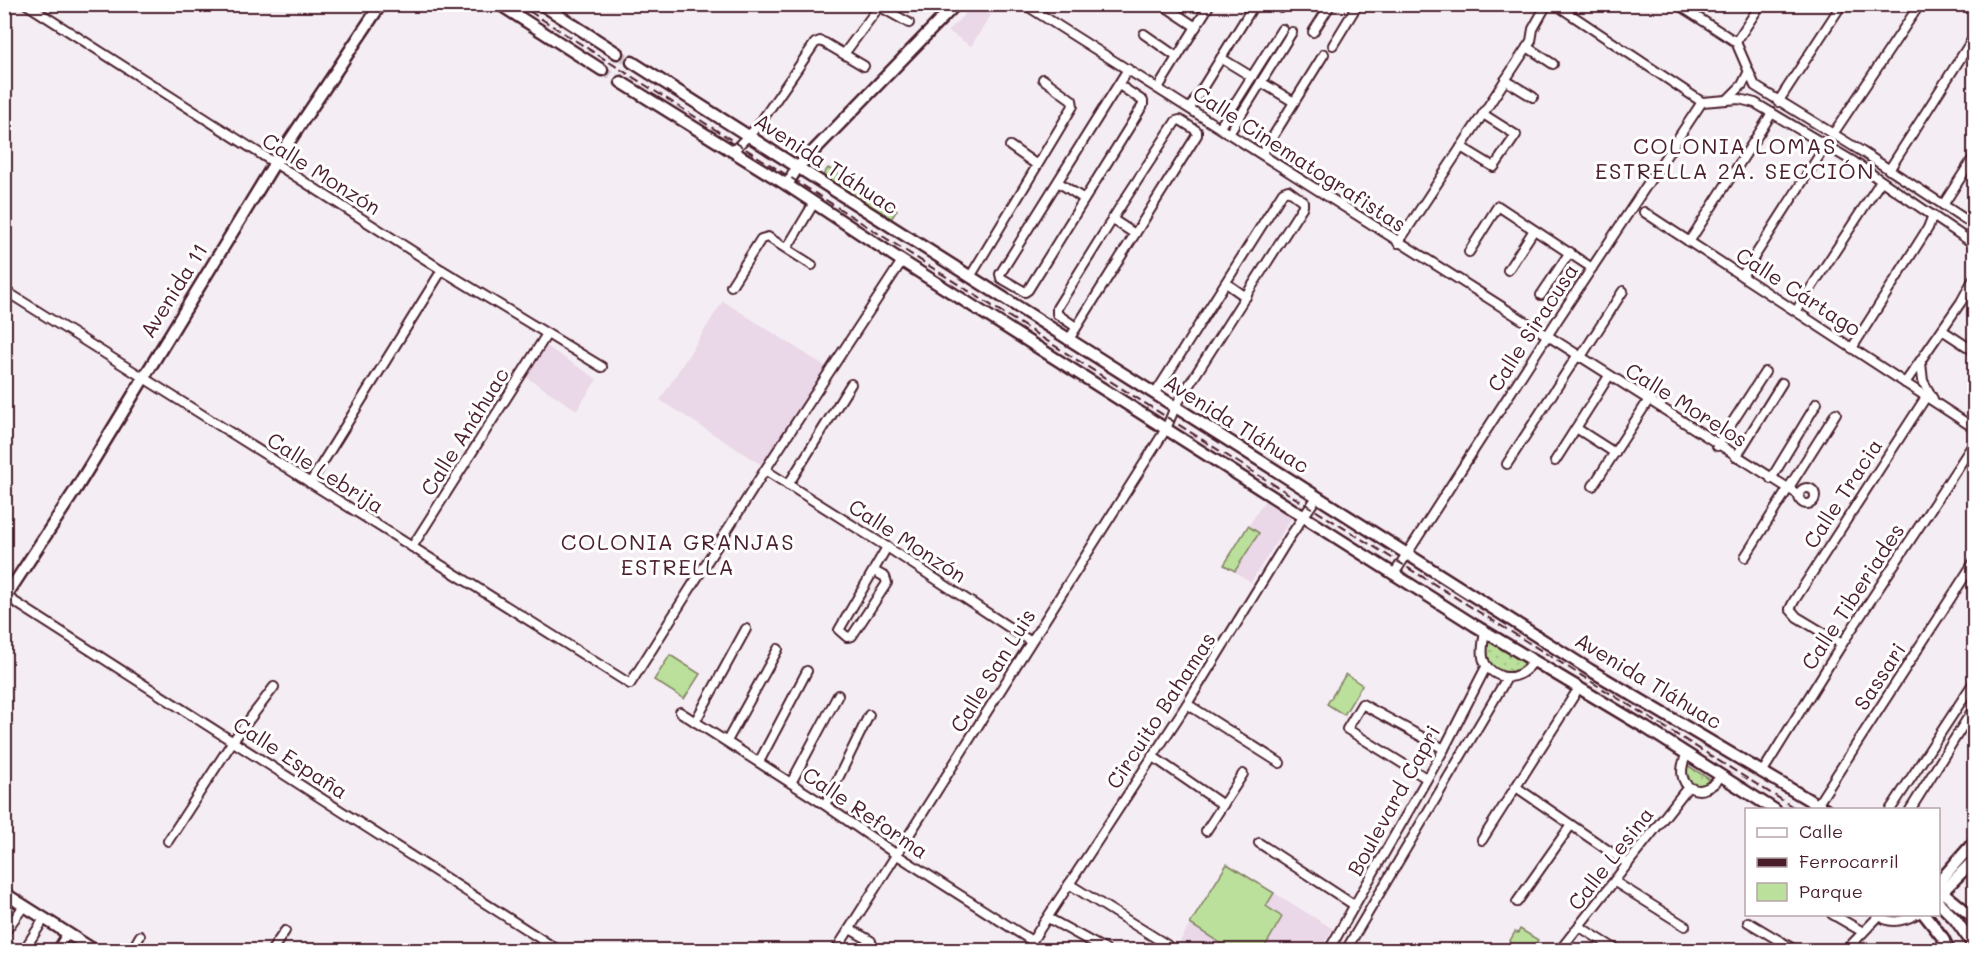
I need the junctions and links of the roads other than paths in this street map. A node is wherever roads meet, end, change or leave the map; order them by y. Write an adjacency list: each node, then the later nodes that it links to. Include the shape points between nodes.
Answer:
1 (26, 4): 67 (street, Calle Monzón)
2 (381, 4): 67 (main road, Avenida 11)
3 (499, 4): 38 (main road)
4 (541, 4): 29 (main road)
5 (956, 4): 69 (main road)
6 (1024, 4): 37 (street, Calle Cinematografistas)
7 (1210, 4): 20 (street)
8 (1254, 4): 33 (street)
9 (1330, 4): 23 (street)
10 (1358, 4): 27 (street)
11 (1547, 4): 28 (street)
12 (1555, 4): 50 (street)
13 (1677, 4): 26 (street)
14 (1761, 4): 26 (street)
15 (1842, 4): 51 (street)
16 (1920, 4): 57 (street)
17 (878, 5): 19 (street); 30 (street)
18 (1163, 6): 20 (street)
19 (909, 23)
20 (1196, 27): 32 (street)
21 (1282, 29): 40 (street)
22 (1292, 32): 44 (street)
23 (1313, 32)
24 (1144, 34): 32 (street)
25 (1974, 37): 70 (street)
26 (1736, 42): 39 (street)
27 (1333, 45)
28 (1527, 47): 35 (street); 42 (street)
29 (616, 53)
30 (844, 54): 36 (street); 58 (street, via 825,42 815,43)
31 (1324, 54): 49 (street)
32 (1177, 57): 46 (street)
33 (1221, 58): 40 (street); 52 (street)
34 (632, 62): 58 (main road, Avenida Tláhuac)
35 (1553, 64)
36 (864, 66)
37 (1128, 69): 45 (street); 46 (street, Calle Cinematografistas)
38 (602, 70)
39 (1748, 73): 48 (street); 51 (street, via 1755,86)
40 (1252, 76): 55 (street)
41 (1043, 79): 68 (street, via 1072,100 1073,106)
42 (1505, 80): 47 (street); 54 (street)
43 (621, 82): 63 (main road, Avenida Tláhuac)
44 (1261, 82): 49 (street); 56 (street)
45 (1119, 85): 72 (street); 74 (street, via 1143,101 1143,105)
46 (1158, 88): 52 (street, Calle Cinematografistas)
47 (1533, 98)
48 (1728, 99): 50 (street); 53 (street, via 1750,101)
49 (1294, 102): 64 (street)
50 (1702, 102): 91 (street, Calle Siracusa)
51 (1778, 102): 57 (street)
52 (1190, 108): 55 (street, Calle Cinematografistas)
53 (1772, 113): 60 (street); 83 (street)
54 (1483, 114): 61 (street); 61 (street, via 1516,135 1494,167)
55 (1220, 128): 56 (street, Calle Cinematografistas)
56 (1229, 134): 64 (street, Calle Cinematografistas)
57 (1833, 134): 62 (street)
58 (748, 136): 63 (street); 69 (main road, Avenida Tláhuac)
59 (1010, 146): 68 (street)
60 (1826, 146): 66 (street); 94 (street)
61 (1461, 147): 84 (street)
62 (1861, 151): 66 (street); 70 (street)
63 (732, 152): 73 (main road, Avenida Tláhuac)
64 (1262, 154): 84 (street, Calle Cinematografistas)
65 (1974, 157): 76 (street)
66 (1854, 162): 71 (street)
67 (274, 164): 92 (street, Calle Monzón); 119 (main road, Avenida 11)
68 (1037, 165): 95 (street)
69 (797, 168): 73 (main road); 95 (main road, Avenida Tláhuac)
70 (1889, 170): 76 (street)
71 (1881, 181): 78 (street); 105 (street)
72 (1058, 182): 74 (street); 74 (street, via 1001,278 1027,292)
73 (787, 185): 75 (main road, Avenida Tláhuac)
74 (1084, 199)
75 (814, 203): 86 (street); 89 (main road, Avenida Tláhuac)
76 (1943, 205): 80 (street)
77 (1644, 212): 83 (street, Calle Cártago)
78 (1933, 215): 85 (street); 112 (street)
79 (1112, 219): 82 (street); 82 (street, via 1176,121 1197,131); 106 (street, via 1057,309 1060,317)
80 (1974, 225)
81 (1534, 230): 87 (street, via 1498,206); 88 (street); 93 (street)
82 (1135, 234): 106 (street)
83 (1689, 242): 94 (street, Calle Cártago)
84 (1398, 243): 109 (street, Calle Cinematografistas)
85 (1974, 244)
86 (786, 248): 90 (street); 98 (street, via 768,237 761,238)
87 (1469, 252)
88 (1570, 252): 91 (street); 102 (street)
89 (902, 261): 131 (main road, Avenida Tláhuac); 138 (street)
90 (813, 265)
91 (1592, 268): 109 (street, Calle Siracusa)
92 (442, 270): 108 (street, Calle Monzón); 140 (street)
93 (1508, 270)
94 (1742, 276): 105 (street, Calle Cártago)
95 (970, 277): 110 (main road, Avenida Tláhuac)
96 (1974, 278): 104 (street)
97 (1226, 283): 103 (street); 103 (street, Calle San Luis, via 1283,192 1288,190 1303,201 1303,206); 123 (street)
98 (731, 286)
99 (4, 290): 119 (street, Calle Lebrija)
100 (1623, 291): 114 (street)
101 (1974, 291): 104 (street)
102 (1541, 295)
103 (1246, 297): 127 (street, Calle San Luis)
104 (1961, 302): 107 (street)
105 (1796, 311): 112 (street, Calle Cártago)
106 (1076, 327): 110 (street)
107 (1942, 330): 113 (street); 115 (street)
108 (547, 334): 116 (street, Calle Monzón); 147 (street, Calle Anáhuac)
109 (1546, 337): 111 (street, Calle Cinematografistas); 149 (street, Calle Siracusa)
110 (1068, 340): 123 (main road, Avenida Tláhuac)
111 (1556, 343): 114 (street, Calle Morelos)
112 (1852, 348): 121 (street, Calle Cártago)
113 (1974, 351)
114 (1578, 357): 118 (street, Calle Morelos); 137 (street)
115 (1922, 362): 121 (street); 124 (street, via 1923,381)
116 (602, 367)
117 (1765, 372): 133 (street)
118 (1609, 376): 125 (street, Calle Morelos); 129 (street)
119 (143, 378): 140 (street, Calle Lebrija); 154 (main road, Avenida 11)
120 (1782, 383): 135 (street)
121 (1905, 383): 124 (street, Calle Cártago)
122 (851, 384): 141 (street)
123 (1155, 394): 127 (main road, Avenida Tláhuac)
124 (1930, 399): 130 (street, Calle Cártago); 158 (street, Calle Tracia, via 1790,609)
125 (1648, 401): 133 (street, Calle Morelos); 134 (street)
126 (1817, 403): 139 (street)
127 (1175, 407): 131 (street, Calle San Luis); 145 (main road, Avenida Tláhuac)
128 (1836, 413): 143 (street)
129 (1576, 428): 134 (street); 136 (street)
130 (1974, 428)
131 (1166, 429): 146 (main road, Avenida Tláhuac); 157 (street, Calle San Luis)
132 (1974, 443): 158 (street, Calle Tiberiades)
133 (1718, 446): 135 (street, Calle Morelos)
134 (1615, 453): 142 (street)
135 (1736, 457): 139 (street, Calle Morelos)
136 (1555, 461)
137 (1508, 464)
138 (765, 471): 141 (street, Calle Monzón); 147 (street, Calle Lebrija, via 630,684)
139 (1771, 479): 143 (street, Calle Morelos)
140 (310, 483): 147 (street, Calle Lebrija)
141 (788, 485): 148 (street, Calle Monzón)
142 (1593, 486)
143 (1789, 490): 144 (street, Calle Morelos); 150 (street)
144 (1799, 495)
145 (1317, 498): 146 (street, Circuito Bahamas); 149 (main road, Avenida Tláhuac)
146 (1304, 518): 153 (main road, Avenida Tláhuac); 168 (street, Circuito Bahamas)
147 (412, 547)
148 (887, 547): 152 (street); 157 (street, Calle Monzón)
149 (1408, 553): 153 (street, Calle Siracusa); 180 (main road, Avenida Tláhuac, via 1611,683)
150 (1745, 557)
151 (1974, 562): 190 (street, Sassari)
152 (874, 571): 152 (street, via 839,630 847,637 852,636 887,583 885,577)
153 (1394, 574): 156 (main road, Avenida Tláhuac)
154 (5, 597): 173 (street, Calle España)
155 (746, 629): 172 (street)
156 (1485, 632): 160 (main road, Avenida Tláhuac); 161 (street)
157 (1030, 641): 199 (street, Calle San Luis)
158 (1842, 644): 180 (street, Calle Tiberiades)
159 (778, 649): 174 (street)
160 (1535, 661): 163 (street); 176 (main road, Avenida Tláhuac)
161 (1486, 667): 163 (street); 175 (street, Boulevard Capri)
162 (807, 671): 178 (street)
163 (1507, 678): 239 (street, Boulevard Capri)
164 (1974, 682): 191 (street)
165 (274, 687): 173 (street)
166 (1575, 694): 185 (street)
167 (838, 695): 184 (street)
168 (1187, 704): 177 (street, Circuito Bahamas); 179 (street)
169 (1974, 708): 192 (street)
170 (680, 712): 172 (street, Calle Reforma)
171 (869, 715): 187 (street)
172 (695, 722): 174 (street, Calle Reforma)
173 (233, 741): 196 (street); 234 (street, Calle España)
174 (727, 741): 178 (street, Calle Reforma)
175 (1443, 748): 183 (street, Boulevard Capri); 183 (street, via 1362,704 1347,729)
176 (1687, 754): 182 (main road, Avenida Tláhuac); 186 (street, via 1681,774)
177 (1152, 756): 188 (street); 203 (street, Circuito Bahamas)
178 (759, 762): 184 (street, Calle Reforma)
179 (1280, 763)
180 (1763, 771): 190 (main road, Avenida Tláhuac)
181 (1243, 774): 188 (street)
182 (1721, 776): 186 (street, via 1705,790); 189 (main road, Avenida Tláhuac)
183 (1426, 778): 207 (street, Boulevard Capri)
184 (791, 783): 187 (street, Calle Reforma)
185 (1516, 787): 193 (street); 195 (street)
186 (1688, 787): 201 (street, Calle Lesina)
187 (825, 805): 199 (street, Calle Reforma)
188 (1223, 805): 194 (street)
189 (1772, 808)
190 (1819, 808)
191 (1895, 808)
192 (1911, 808)
193 (1571, 825): 201 (street); 206 (street)
194 (1206, 831)
195 (1482, 840)
196 (168, 841)
197 (1974, 842): 204 (main road)
198 (1259, 843): 207 (street)
199 (897, 855): 220 (street, Calle San Luis); 228 (street, Calle Reforma)
200 (1974, 860): 204 (main road)
201 (1628, 864): 202 (street, Calle Lesina)
202 (1616, 882): 218 (street); 219 (street, Calle Lesina)
203 (1069, 884): 214 (street, Circuito Bahamas); 226 (street)
204 (1940, 892): 215 (main road); 227 (main road)
205 (4, 893): 208 (main road)
206 (1517, 902)
207 (1354, 905): 238 (street, Boulevard Capri)
208 (24, 906): 216 (main road); 223 (street)
209 (1834, 916): 222 (street)
210 (1877, 916): 222 (street)
211 (1880, 916): 212 (street, via 1890,922)
212 (1915, 916)
213 (1925, 916): 244 (main road)
214 (1048, 918): 228 (street, Circuito Bahamas); 237 (street)
215 (1974, 918)
216 (44, 919): 224 (main road); 229 (street)
217 (1748, 922): 242 (street)
218 (1686, 926)
219 (1580, 927): 240 (street, Calle Lesina); 241 (street)
220 (850, 929): 235 (street, Calle San Luis); 236 (street, via 871,941)
221 (285, 931): 233 (street)
222 (1863, 932): 243 (street)
223 (4, 933)
224 (67, 934): 230 (street); 231 (main road)
225 (140, 936): 232 (street)
226 (1167, 945)
227 (1974, 945)
228 (1032, 947)
229 (24, 951)
230 (57, 951)
231 (94, 951)
232 (132, 951)
233 (272, 951)
234 (558, 951)
235 (836, 951)
236 (873, 951)
237 (1106, 951)
238 (1329, 951)
239 (1346, 951)
240 (1560, 951)
241 (1617, 951)
242 (1795, 951)
243 (1846, 951)
244 (1949, 951)

